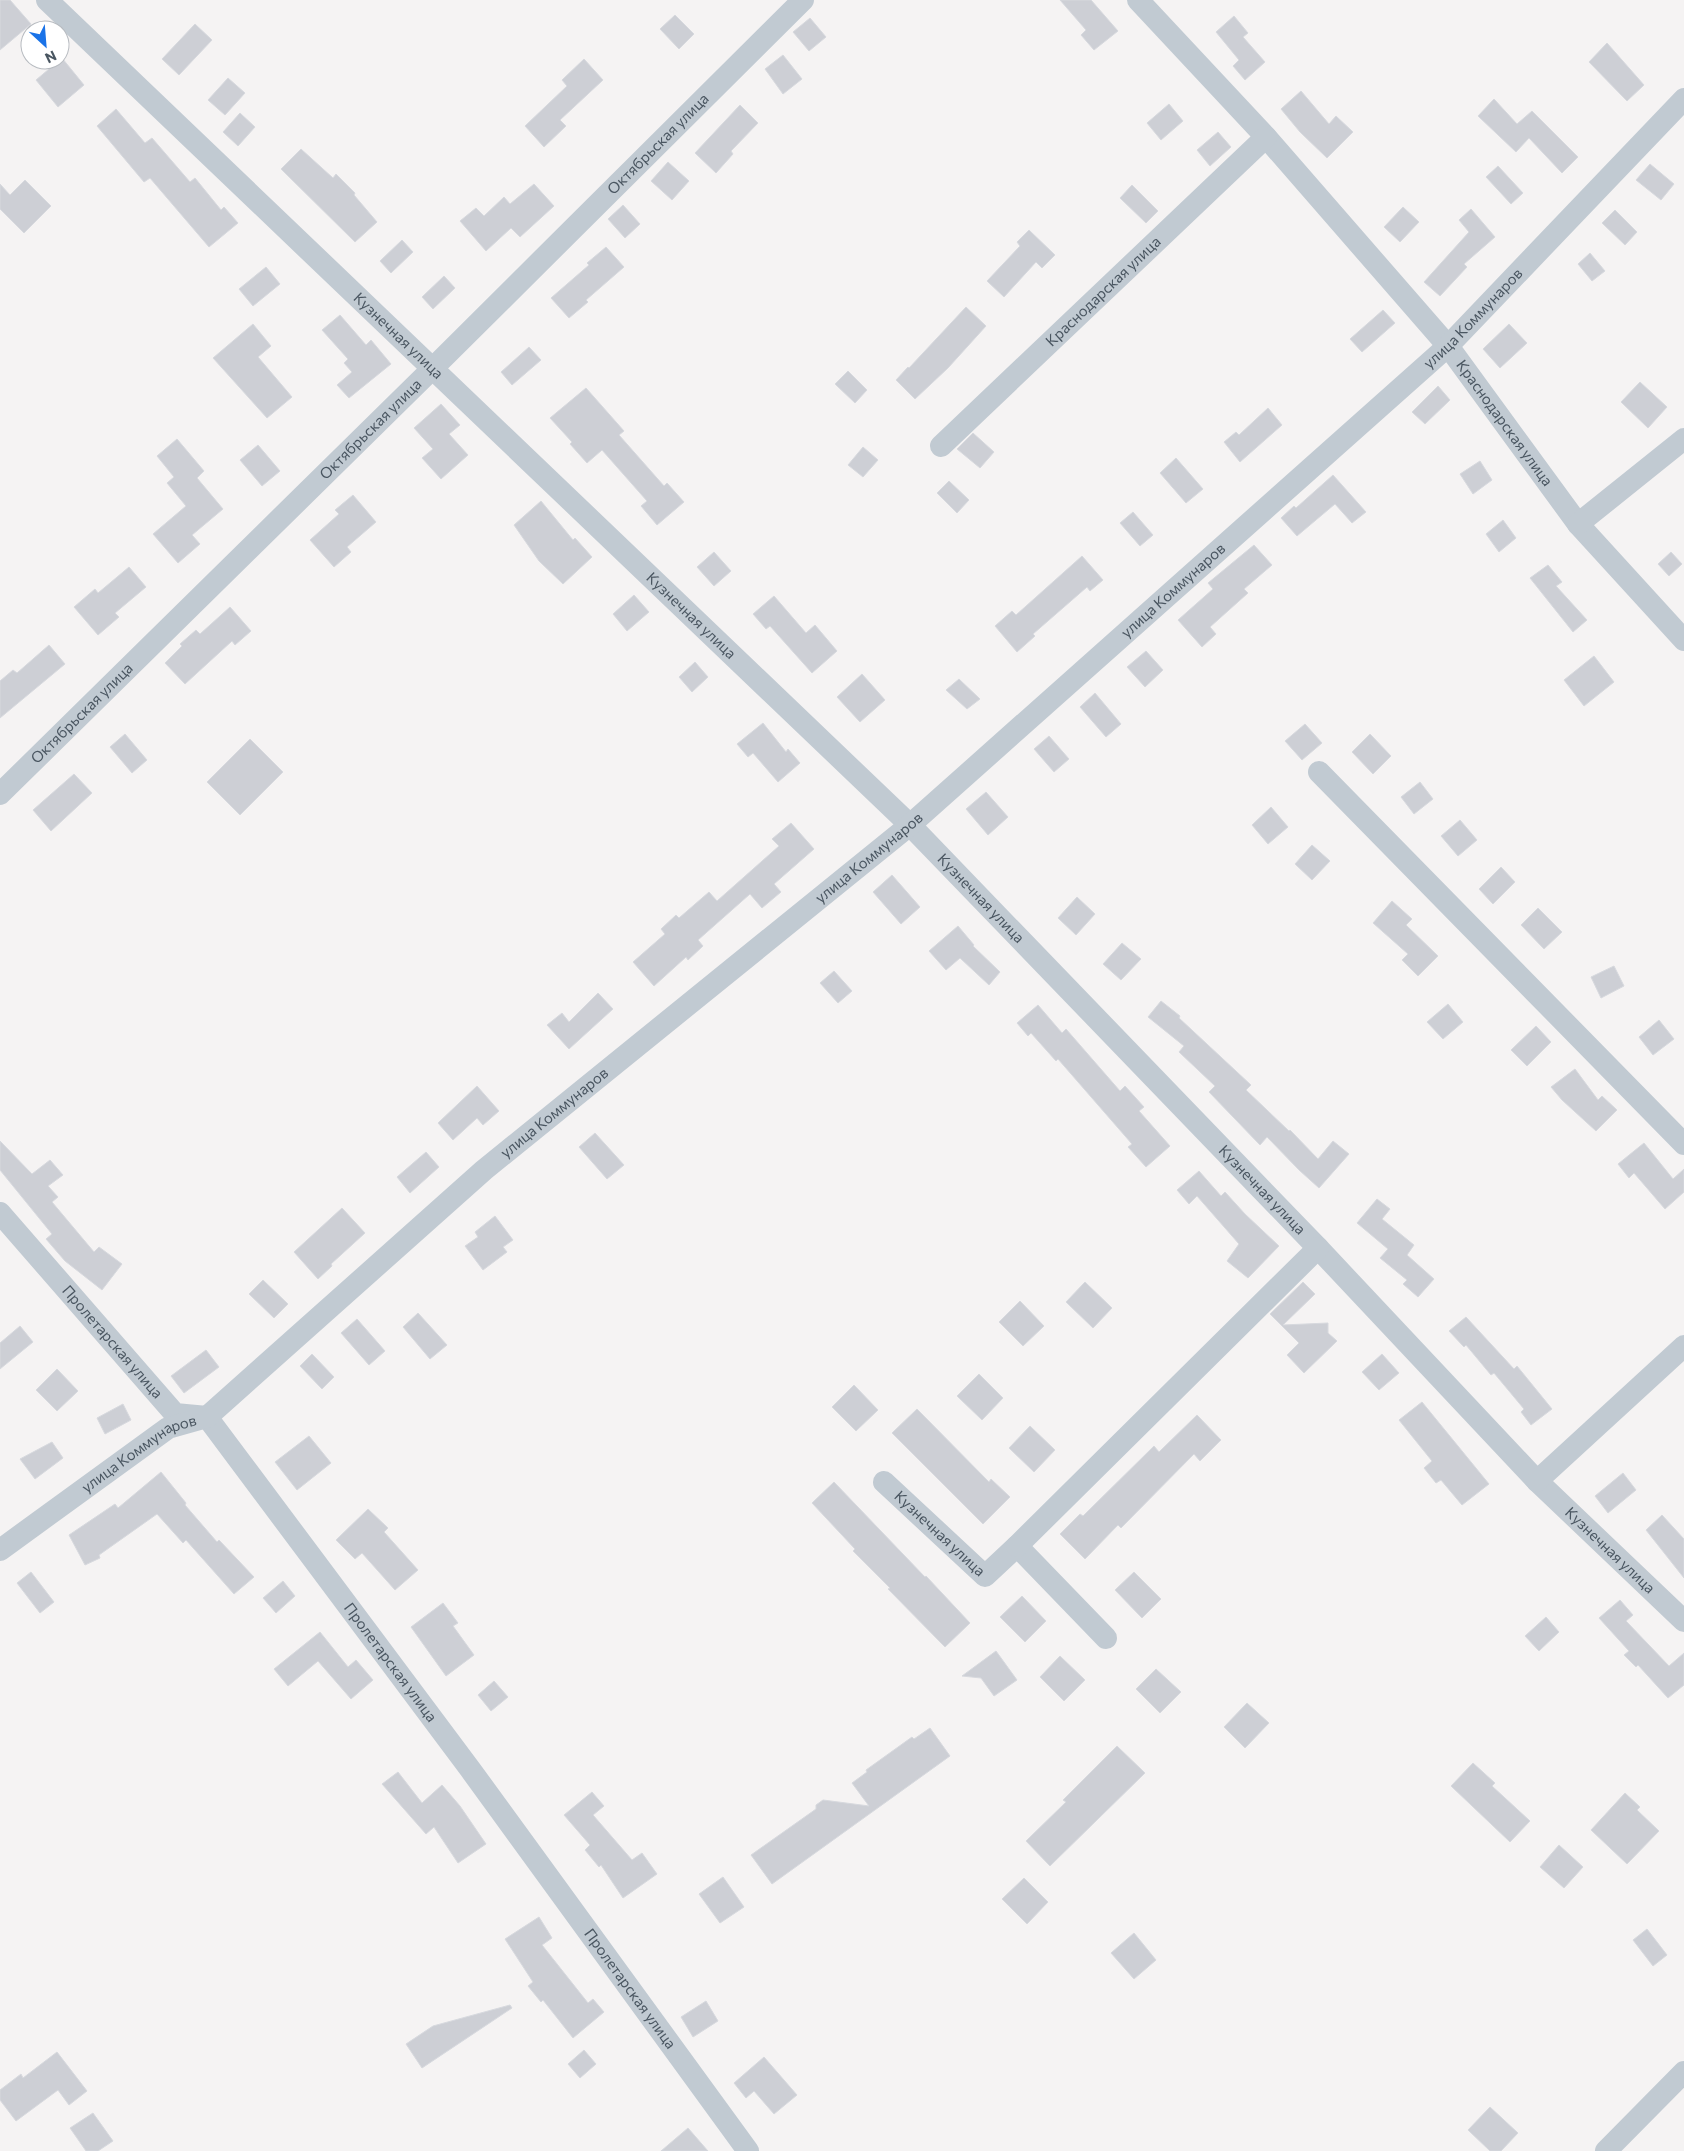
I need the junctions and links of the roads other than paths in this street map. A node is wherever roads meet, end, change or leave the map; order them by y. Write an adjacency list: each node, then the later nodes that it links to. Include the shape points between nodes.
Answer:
1 (47, 0): 7 (street, Кузнечная улица)
2 (803, 0): 7 (street, Октябрьская улица)
3 (1138, 0): 5 (street, Краснодарская улица)
4 (1684, 99): 6 (street, улица Коммунаров)
5 (1266, 138): 6 (street, Краснодарская улица); 9 (street, Краснодарская улица)
6 (1448, 346): 10 (street, Краснодарская улица); 14 (street, улица Коммунаров)
7 (433, 368): 13 (street, Октябрьская улица); 14 (street, Кузнечная улица)
8 (1684, 439): 10 (street)
9 (940, 446)
10 (1578, 524): 11 (street, Краснодарская улица)
11 (1684, 640)
12 (1319, 772): 15 (street)
13 (0, 794)
14 (910, 825): 17 (street, Кузнечная улица); 19 (street, улица Коммунаров, via 484,1170)
15 (1684, 1144)
16 (0, 1213): 19 (street, Пролетарская улица, via 174,1414)
17 (1318, 1248): 20 (street, Кузнечная улица); 22 (street, Кузнечная улица)
18 (1684, 1346): 20 (street)
19 (207, 1416): 23 (street, улица Коммунаров, via 168,1428); 27 (street, Пролетарская улица, via 476,1777)
20 (1537, 1480): 24 (street, Кузнечная улица)
21 (884, 1482): 22 (street, Кузнечная улица, via 984,1576)
22 (1017, 1546): 25 (street)
23 (0, 1550)
24 (1684, 1622)
25 (1106, 1638)
26 (1684, 2072): 28 (street)
27 (748, 2151)
28 (1606, 2151)

